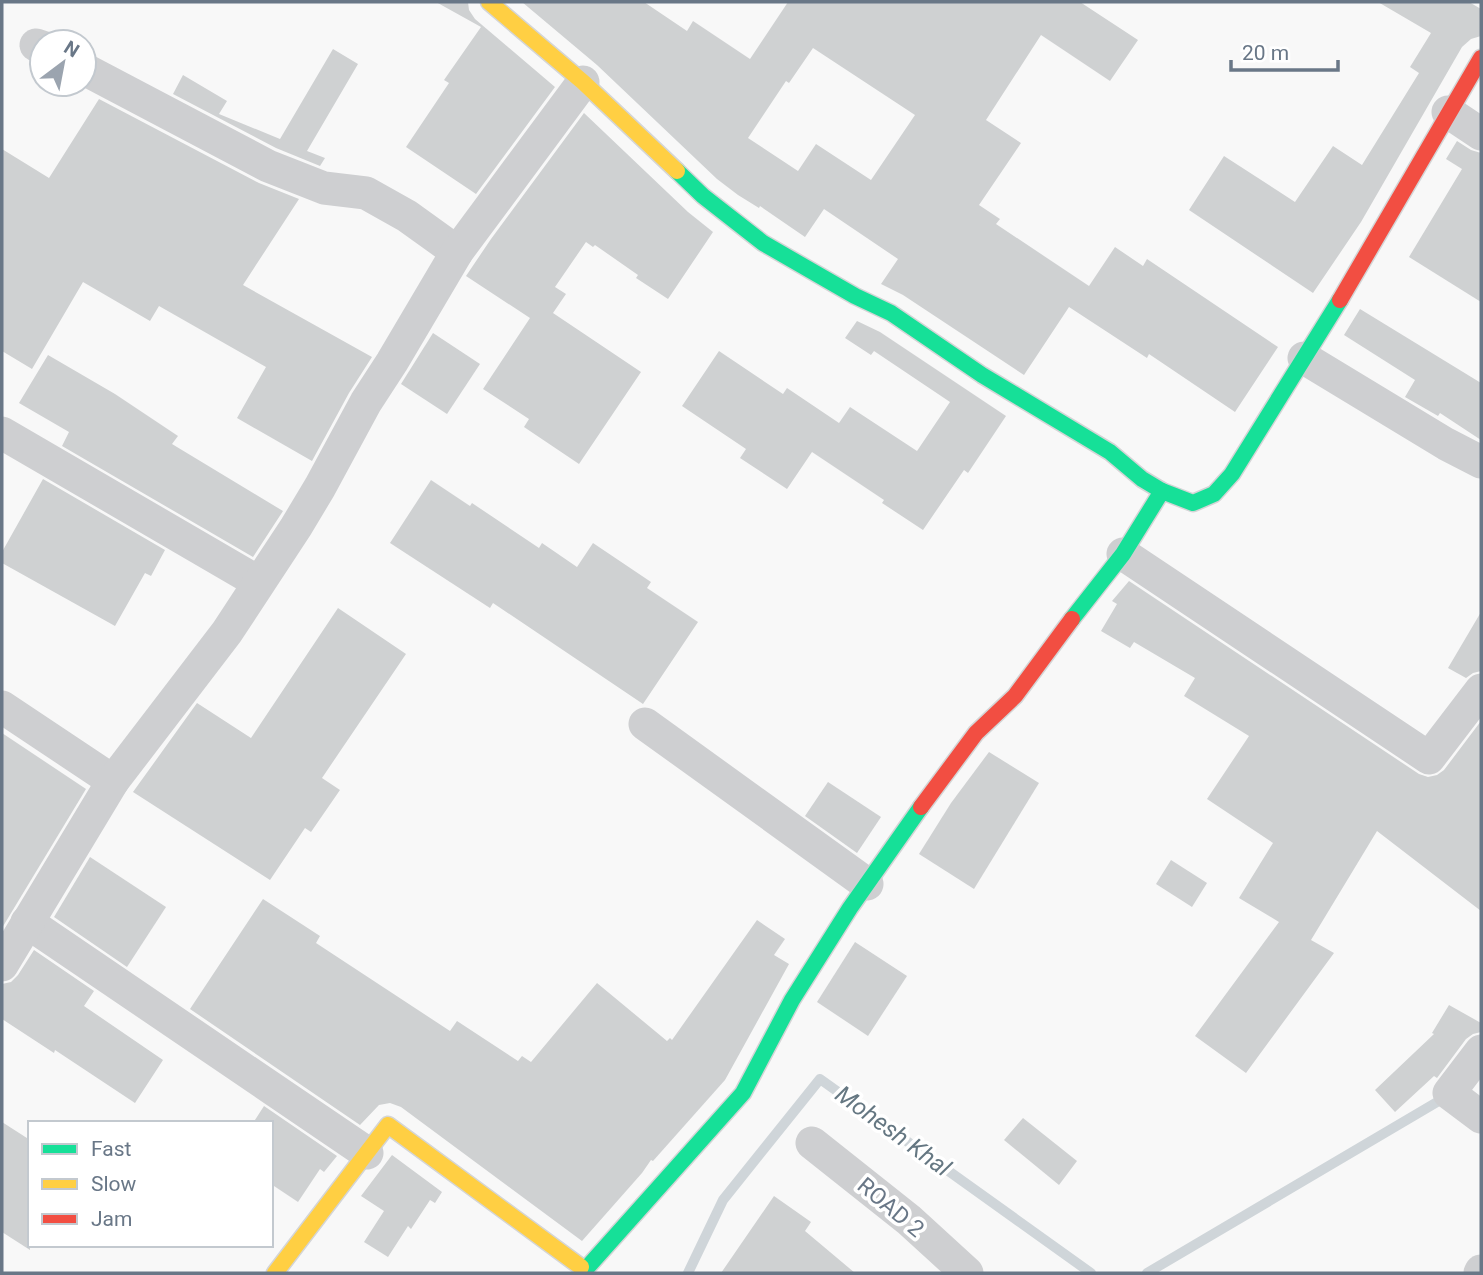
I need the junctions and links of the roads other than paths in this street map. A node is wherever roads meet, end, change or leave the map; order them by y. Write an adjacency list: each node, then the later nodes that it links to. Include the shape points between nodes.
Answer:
1 (489, 2): 4 (street)
2 (1481, 58): 5 (street)
3 (98, 76): 7 (street, via 268,166 324,188 366,193)
4 (583, 82): 7 (street); 11 (street, via 703,196 763,243 891,313 982,375 1110,452)
5 (1448, 112): 6 (street); 8 (street)
6 (1481, 134)
7 (457, 252): 13 (street, via 346,435 320,487)
8 (1304, 358): 10 (street); 11 (street, via 1233,474 1214,494 1193,503)
9 (2, 433): 13 (street)
10 (1481, 462)
11 (1162, 491): 12 (street)
12 (1123, 554): 14 (street, via 1429,758); 18 (street, via 1015,696 975,733)
13 (258, 582): 17 (street, via 227,632)
14 (1481, 690)
15 (2, 707): 17 (street)
16 (645, 724): 18 (street)
17 (113, 781): 19 (street)
18 (867, 884): 24 (street, via 792,1000 743,1093 584,1270 388,1125)
19 (27, 922): 20 (street); 24 (street)
20 (2, 965)
21 (1481, 1051): 22 (street, via 1449,1093)
22 (1481, 1117)
23 (812, 1143): 26 (street, ROAD 2)
24 (367, 1153): 25 (street)
25 (275, 1273)
26 (967, 1273)

